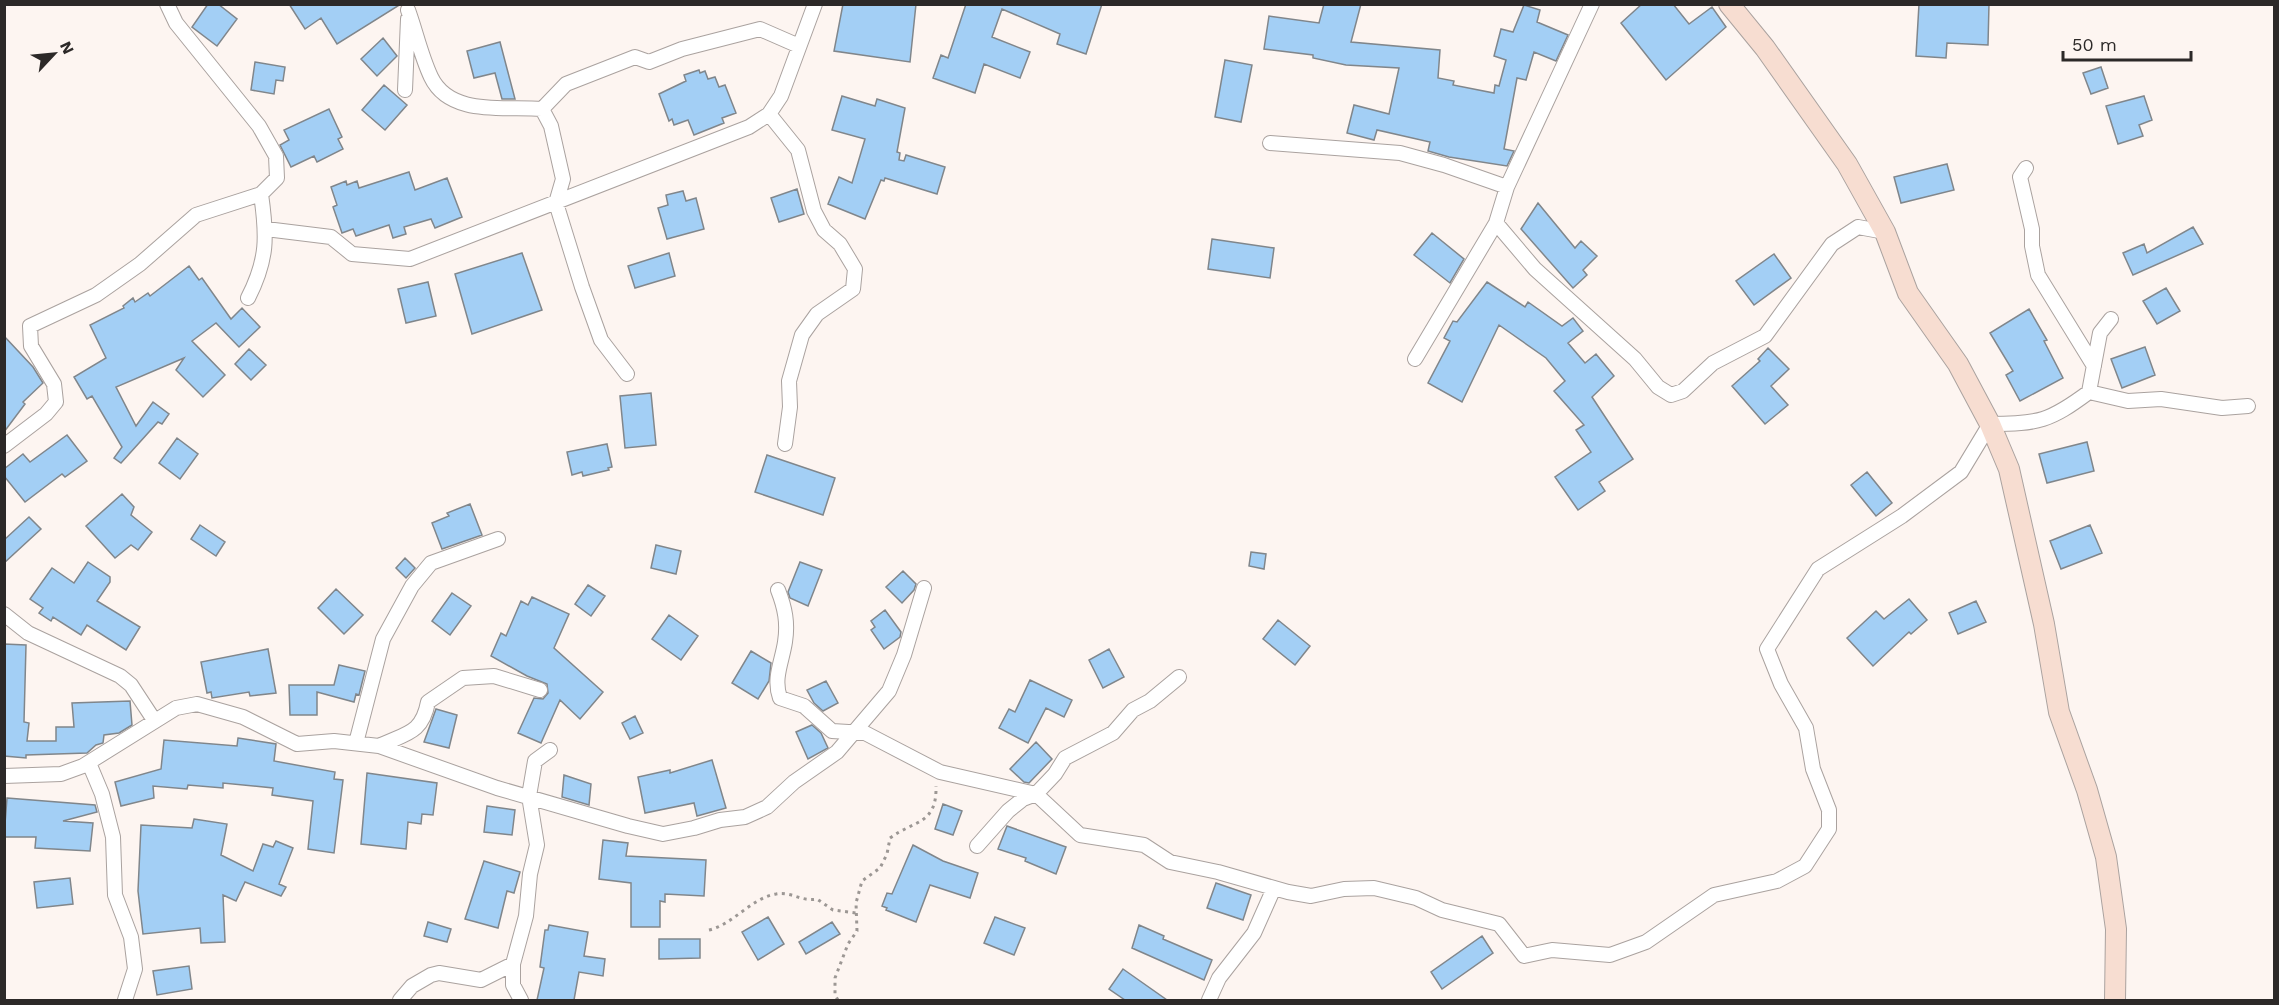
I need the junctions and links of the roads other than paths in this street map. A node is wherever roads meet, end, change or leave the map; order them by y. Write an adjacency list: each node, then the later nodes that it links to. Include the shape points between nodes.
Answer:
1 (167, 4): 13 (street, via 176,23 259,126 276,156 277,178)
2 (815, 4): 6 (street)
3 (1592, 4): 12 (street)
4 (1729, 4): 17 (street, via 1847,164)
5 (408, 7): 7 (street); 8 (street, via 432,79 449,98 467,105)
6 (800, 46): 8 (street, via 760,29 682,49 649,62 635,57 566,84); 9 (street, via 781,96)
7 (405, 90)
8 (542, 109): 14 (street, via 551,126 564,179)
9 (769, 114): 14 (street, via 738,131); 26 (street, via 798,150 814,211 824,230 840,244 855,269 853,289 817,314 798,345 789,381)
10 (1270, 143): 12 (street, via 1400,153)
11 (2026, 168): 21 (street, via 2020,177 2038,275)
12 (1507, 187): 15 (street)
13 (261, 194): 16 (street); 27 (street, via 196,215 140,264 96,295 30,326 30,346 54,384 56,402)
14 (556, 203): 16 (street, via 410,259 352,254 331,237); 22 (street, via 601,340)
15 (1496, 223): 17 (street, via 1535,269 1671,395 1683,391 1713,363 1765,336 1832,244 1858,228); 20 (street)
16 (266, 229): 18 (street, via 261,273)
17 (1885, 232): 25 (street, via 1908,293 1958,364)
18 (248, 298)
19 (2111, 319): 21 (street, via 2100,333)
20 (1415, 359)
21 (2094, 366): 23 (street)
22 (627, 374)
23 (2089, 392): 24 (street, via 2128,401 2160,399 2222,408); 25 (street, via 2062,412 2030,424)
24 (2248, 406)
25 (1990, 424): 44 (street, via 1961,472 1902,516 1818,569 1767,649 1806,728 1813,769 1829,810 1829,829 1805,866 1776,881 1714,895 1646,942 1610,955 1552,950 1524,956 1499,924 1374,888 1311,896); 50 (street, via 2009,469 2022,517 2058,712 2088,790 2106,857 2116,929)
26 (786, 444)
27 (4, 446)
28 (498, 539): 36 (street, via 431,563 412,586 383,639)
29 (924, 588): 35 (street, via 889,691)
30 (778, 590): 35 (street, via 786,610 776,685 780,698 804,706 832,731)
31 (4, 614): 34 (street, via 28,633 120,676 131,685)
32 (1179, 677): 41 (street, via 1133,710 1113,733 1065,758)
33 (540, 690): 37 (street, via 494,676 463,678 428,702 425,718 415,730)
34 (154, 720): 36 (street, via 176,708 197,704 243,717 297,744); 39 (street)
35 (855, 731): 41 (street, via 936,769); 42 (street, via 837,752 767,807 746,817 694,828 663,834)
36 (356, 743): 37 (street)
37 (380, 746): 42 (street)
38 (550, 750): 42 (street, via 535,762)
39 (89, 763): 40 (street, via 62,774); 46 (street, via 113,837 115,895 131,937 135,969)
40 (4, 776)
41 (1036, 794): 43 (street, via 1008,811); 44 (street, via 1080,835 1144,845 1170,862)
42 (529, 796): 45 (street, via 537,845 526,915)
43 (977, 846)
44 (1274, 888): 49 (street, via 1254,933 1219,978)
45 (513, 964): 47 (street, via 481,980 431,975 412,986); 48 (street, via 513,985)
46 (125, 1000)
47 (400, 1000)
48 (521, 1000)
49 (1209, 1000)
50 (2115, 1000)

